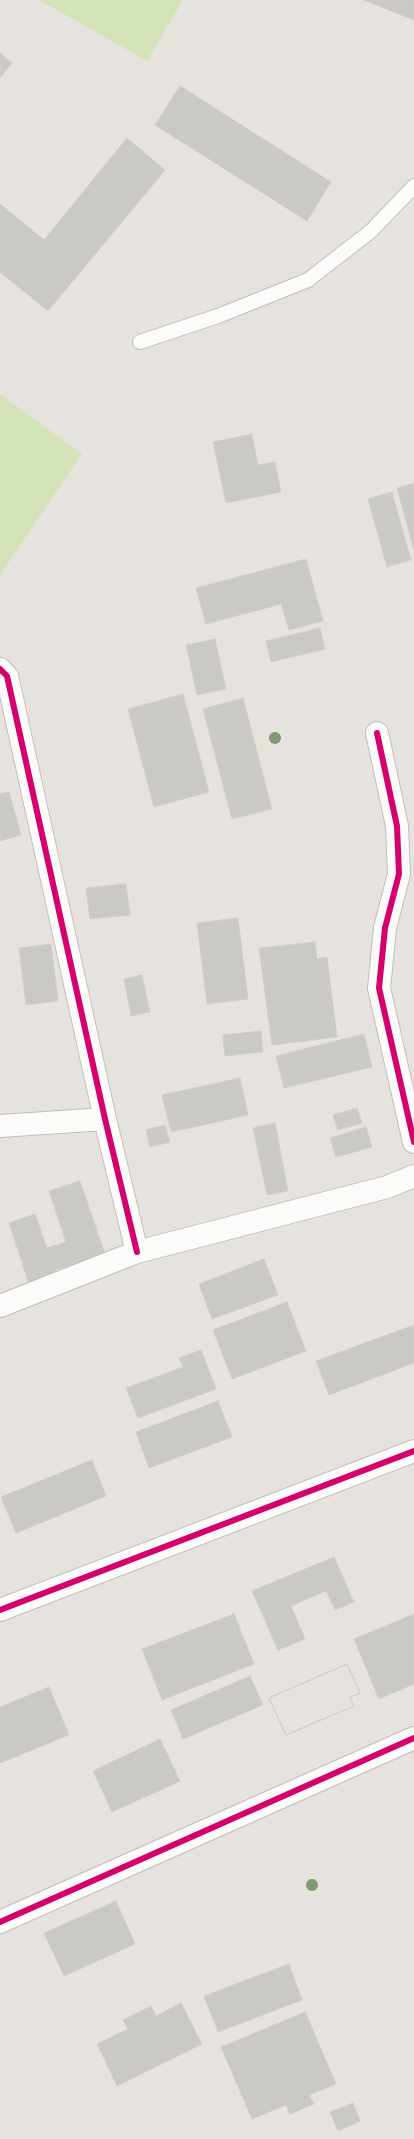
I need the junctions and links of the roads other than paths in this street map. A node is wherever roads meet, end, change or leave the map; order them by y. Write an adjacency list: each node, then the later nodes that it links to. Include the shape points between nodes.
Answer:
1 (414, 186): 2 (lane, via 371,231 308,280 218,316)
2 (140, 342)
3 (0, 669): 5 (street, via 7,676)
4 (377, 733): 7 (street, via 397,826 399,874 385,928 379,988)
5 (105, 1119): 6 (street); 9 (street)
6 (0, 1126)
7 (414, 1142)
8 (414, 1176): 9 (street, via 387,1187)
9 (137, 1252): 10 (street)
10 (0, 1306)
11 (414, 1451): 12 (street)
12 (0, 1610)
13 (414, 1738): 14 (street)
14 (0, 1922)

